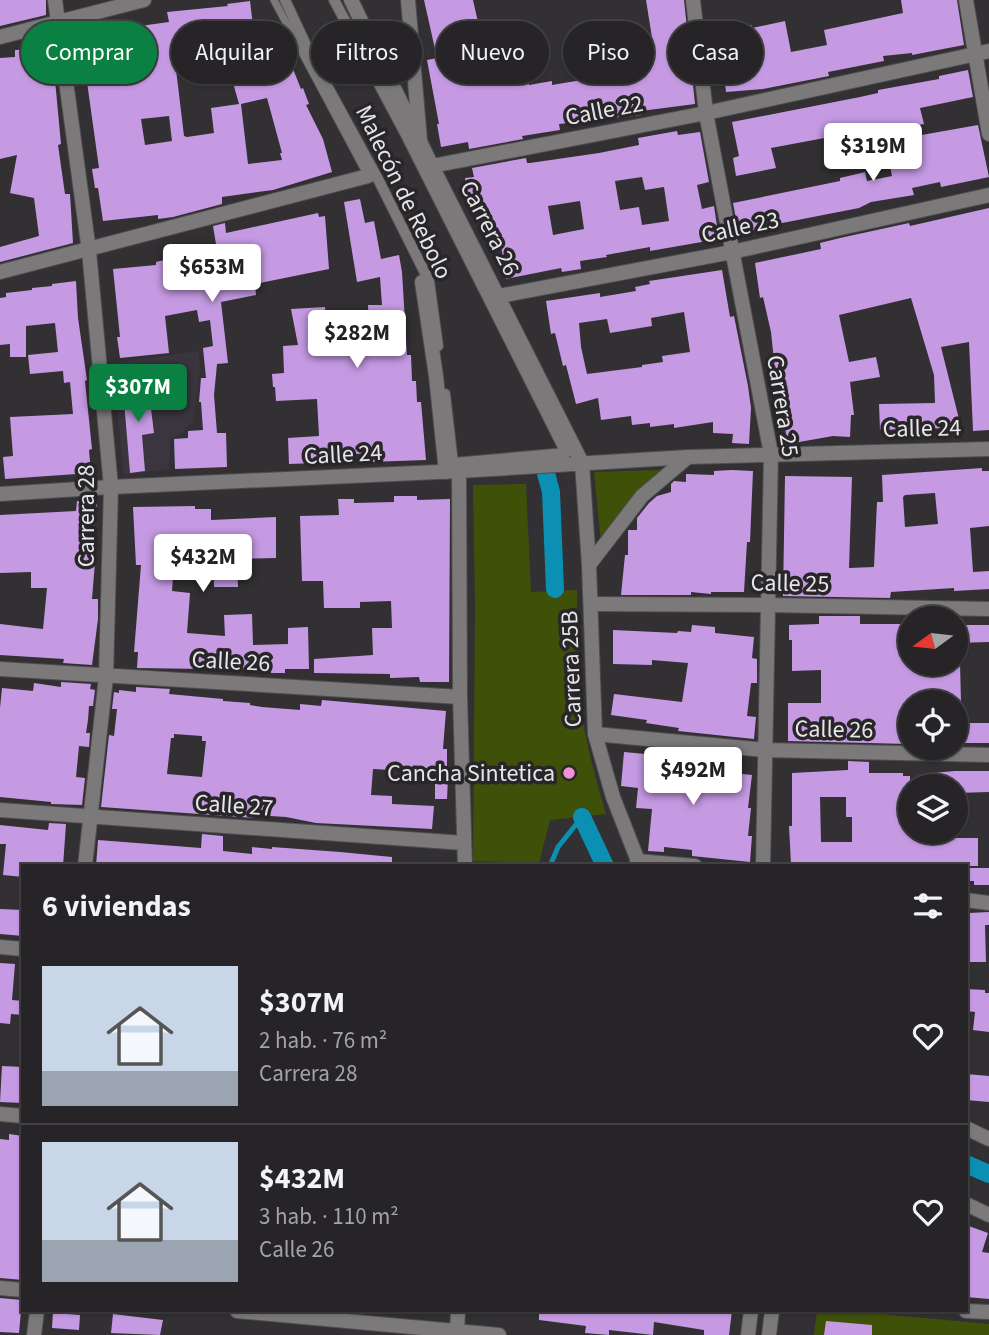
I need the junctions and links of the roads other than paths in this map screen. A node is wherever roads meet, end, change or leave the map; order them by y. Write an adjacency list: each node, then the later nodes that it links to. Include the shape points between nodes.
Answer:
1 (55, 0): 10 (street, Carrera 28)
2 (144, 0): 11 (street)
3 (274, 0): 25 (lane)
4 (285, 0): 5 (street, Malecón de Rebolo, via 429,281 453,463 566,453)
5 (334, 0)
6 (351, 0): 12 (street)
7 (408, 0): 13 (street, Carrera 26)
8 (693, 0): 21 (street, Carrera 25)
9 (966, 0): 17 (street)
10 (58, 21)
11 (62, 21)
12 (360, 21)
13 (410, 21)
14 (21, 32): 15 (street)
15 (0, 37)
16 (989, 51): 17 (street, Calle 22)
17 (974, 54): 21 (street, Calle 22); 22 (street)
18 (66, 84): 27 (street, Carrera 28)
19 (392, 84): 23 (street)
20 (416, 84): 23 (street, Carrera 26)
21 (706, 113): 24 (street, Calle 22); 28 (street, Carrera 25)
22 (989, 134)
23 (421, 141): 24 (street, Carrera 26)
24 (432, 166): 31 (street, Carrera 26)
25 (368, 176): 27 (street)
26 (989, 195): 28 (street, Calle 23)
27 (89, 251): 29 (street); 37 (street, Carrera 28)
28 (732, 253): 31 (street, Calle 23); 33 (street, Carrera 25)
29 (0, 272)
30 (422, 282): 36 (street)
31 (499, 296): 35 (street, Carrera 26)
32 (989, 449): 33 (street, Calle 24)
33 (771, 454): 34 (street, Calle 24); 41 (street, Carrera 25)
34 (688, 457): 35 (street, Calle 24); 39 (street, via 642,496)
35 (582, 463): 36 (street, Calle 24); 39 (street, Carrera 25B)
36 (453, 471): 37 (street, Calle 24); 45 (street)
37 (111, 487): 38 (street, Calle 24); 44 (street, Carrera 28)
38 (0, 494)
39 (589, 565): 40 (street, Carrera 25B)
40 (591, 604): 41 (street, Calle 25); 46 (street, Carrera 25B)
41 (768, 605): 42 (street, Calle 25); 47 (street, Carrera 25)
42 (989, 609)
43 (0, 669): 44 (street, Calle 26)
44 (106, 677): 45 (street, Calle 26); 50 (street, Carrera 28)
45 (460, 697): 51 (street)
46 (595, 734): 47 (street, Calle 26); 54 (street, Carrera 25B)
47 (765, 750): 48 (street, Calle 26); 55 (street, Carrera 25)
48 (989, 755)
49 (0, 810): 50 (street, Calle 27)
50 (91, 818): 51 (street, Calle 27); 52 (street, Carrera 28)
51 (464, 843): 53 (street)
52 (86, 864)
53 (465, 864)
54 (639, 864)
55 (763, 864)
56 (968, 900): 57 (street)
57 (989, 903)
58 (0, 947): 59 (street)
59 (21, 949)
60 (0, 1114): 61 (street)
61 (21, 1116)
62 (968, 1129): 63 (street)
63 (989, 1139)
64 (968, 1205): 65 (street)
65 (989, 1215)
66 (0, 1288): 67 (street)
67 (21, 1290)
68 (968, 1311): 74 (street)
69 (37, 1312): 76 (street)
70 (247, 1312): 75 (street)
71 (458, 1312): 75 (street)
72 (751, 1312): 78 (street)
73 (772, 1312): 79 (street)
74 (989, 1312)
75 (457, 1333): 77 (street)
76 (34, 1335)
77 (499, 1335)
78 (748, 1335)
79 (769, 1335)

